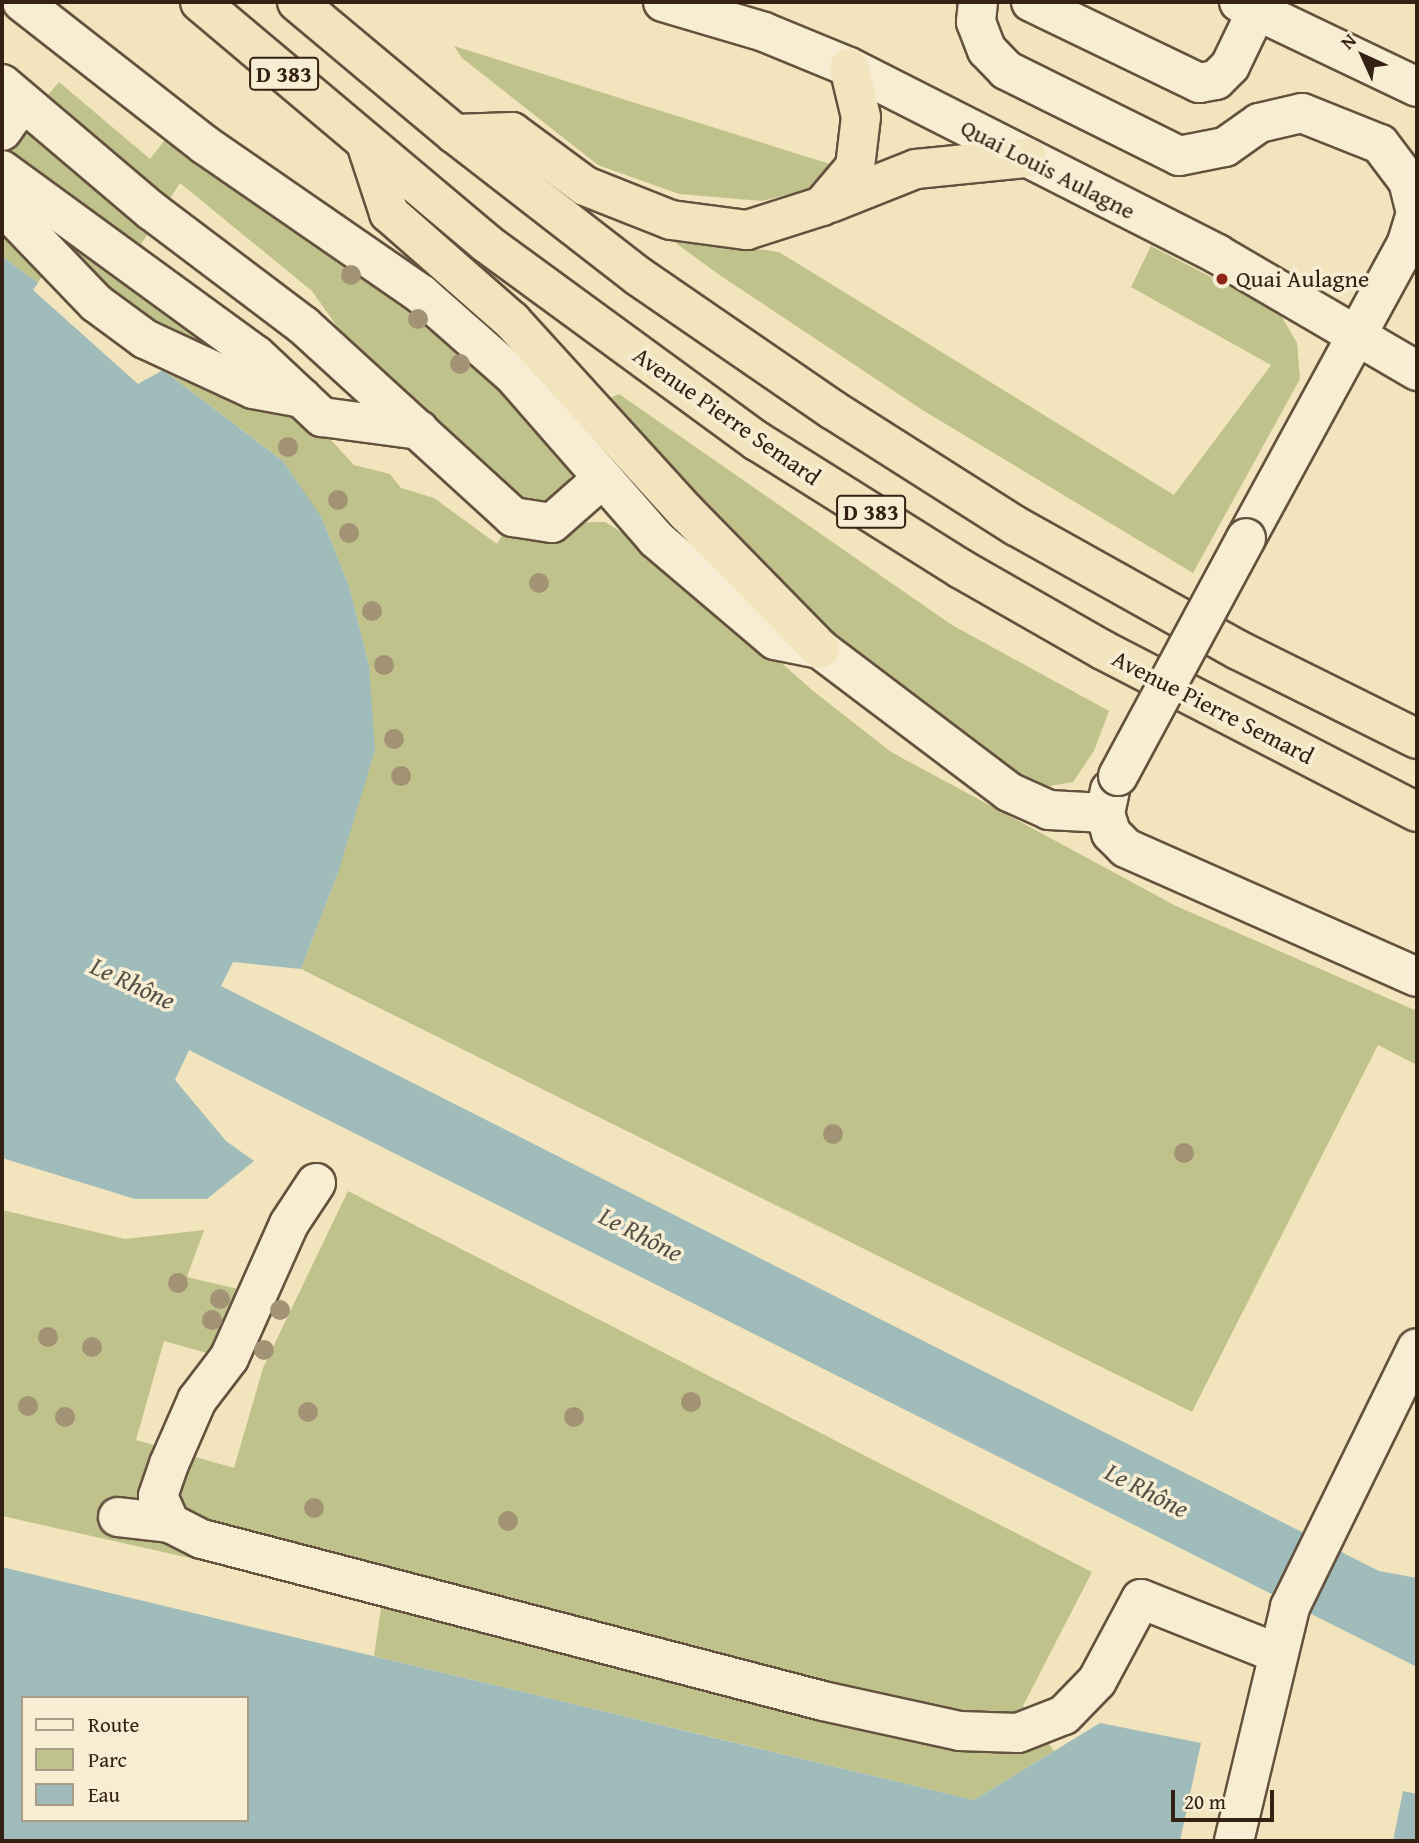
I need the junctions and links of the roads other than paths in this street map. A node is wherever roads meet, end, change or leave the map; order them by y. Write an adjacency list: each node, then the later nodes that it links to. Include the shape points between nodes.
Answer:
1 (22, 2): 21 (street, via 205,145 421,294 514,376)
2 (200, 2): 12 (highway, Avenue Pierre Semard / D 383)
3 (297, 2): 11 (highway, D 383)
4 (663, 2): 8 (street, Quai Louis Aulagne, via 764,32)
5 (978, 2): 17 (street, via 976,22 986,50 1006,70 1179,156 1225,147 1259,123 1302,113 1380,144 1408,181 1416,213 1407,243)
6 (1031, 2): 7 (street, via 1199,83 1216,80 1230,66)
7 (1248, 6): 9 (street)
8 (849, 67): 13 (street, Quai Louis Aulagne); 16 (highway, via 861,117 855,167)
9 (1417, 87)
10 (9, 106): 20 (street, via 303,325)
11 (455, 134): 16 (highway, via 512,132 585,186 671,220 747,230); 23 (highway, D 383, via 638,276 833,410 1016,526 1238,650)
12 (367, 146): 22 (highway, via 389,213 512,321 687,513); 24 (highway, Avenue Pierre Semard / D 383, via 486,243 768,448 961,569 1103,650)
13 (1027, 158): 16 (highway, via 916,169); 17 (street, Quai Louis Aulagne, via 1302,300)
14 (2, 170): 19 (street, via 256,355)
15 (2, 205): 19 (street, via 96,303 145,339 253,389)
16 (822, 206)
17 (1360, 337): 18 (street, Quai Louis Aulagne); 25 (street, bridge, via 1118,776)
18 (1417, 371)
19 (302, 398): 20 (street, via 322,417)
20 (419, 430): 21 (street, via 513,517 552,523)
21 (603, 478): 22 (street, via 656,539 775,640)
22 (820, 649): 25 (street, via 1009,792 1049,810)
23 (1417, 739)
24 (1417, 812)
25 (1105, 813): 26 (street, via 1111,833 1126,848)
26 (1417, 977)
27 (316, 1183): 30 (street, via 278,1247 229,1358 197,1400 169,1464 158,1496)
28 (1417, 1348): 31 (street, via 1290,1607)
29 (118, 1517): 30 (street)
30 (170, 1523): 31 (street, via 202,1539 823,1701 960,1731 1018,1732 1064,1715 1097,1681 1141,1599)
31 (1277, 1653): 32 (street)
32 (1234, 1841)

